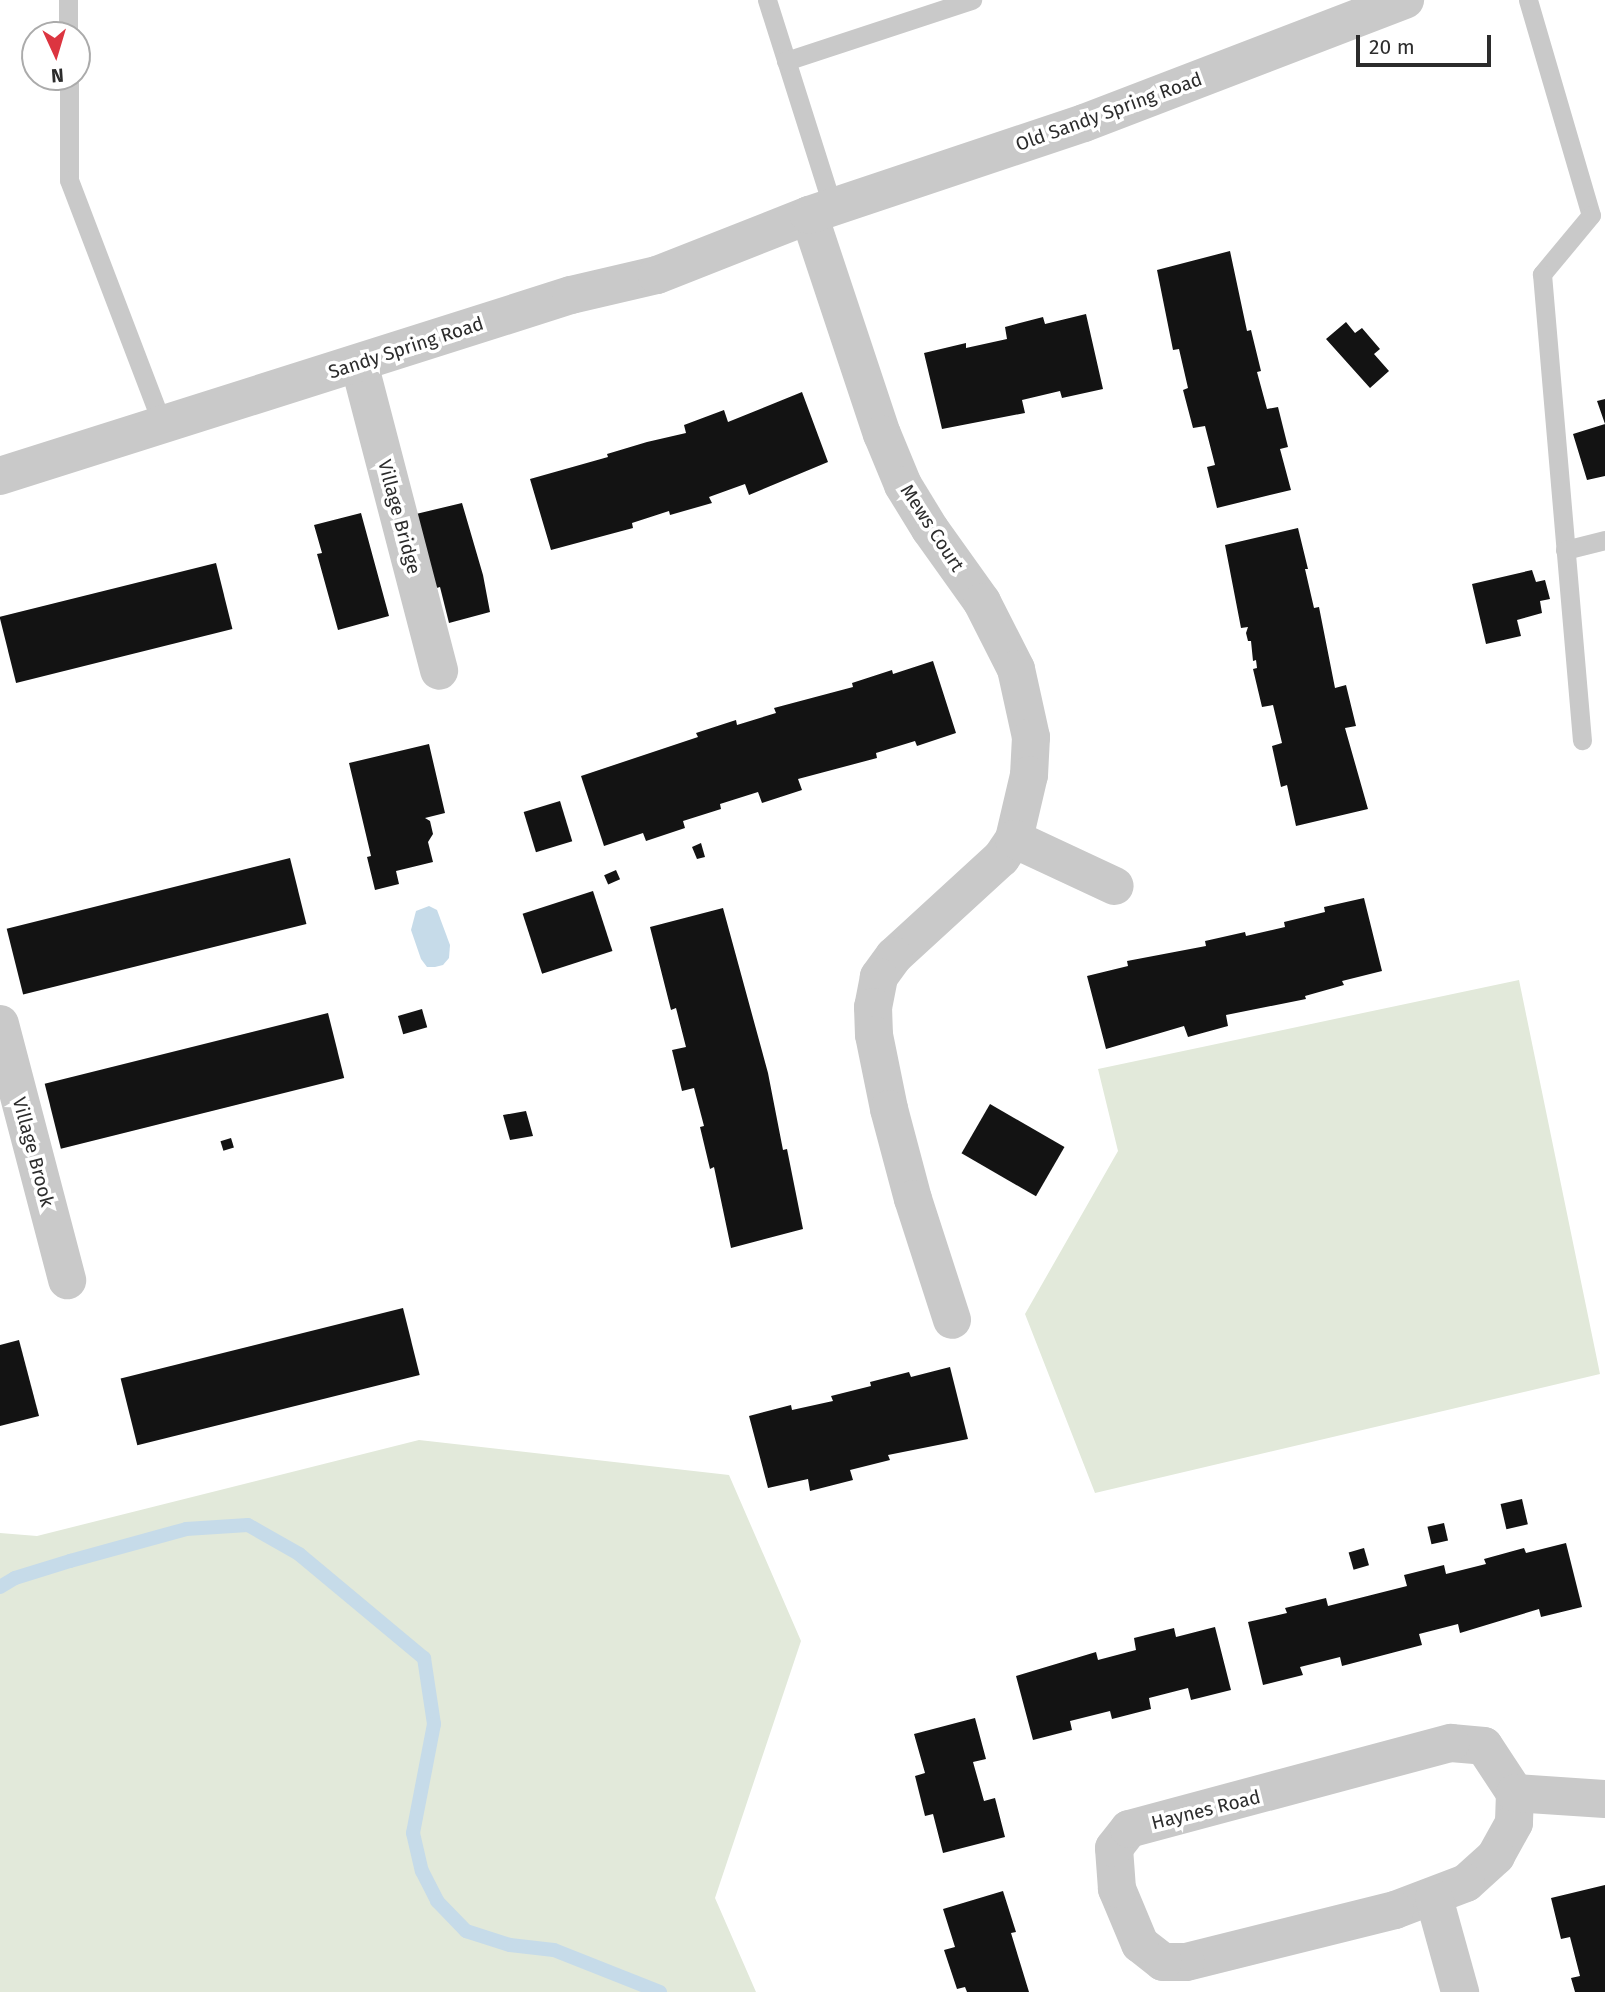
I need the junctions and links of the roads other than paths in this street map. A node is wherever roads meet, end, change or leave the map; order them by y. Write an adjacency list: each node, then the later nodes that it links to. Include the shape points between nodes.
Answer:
1 (68, 0): 6 (lane)
2 (767, 0): 7 (lane)
3 (972, 0): 7 (lane)
4 (1528, 0): 14 (lane, via 1591,215 1542,274)
5 (1390, 2): 9 (street, Old Sandy Spring Road, via 1084,123)
6 (68, 21)
7 (786, 61): 9 (lane)
8 (69, 91): 11 (lane, via 69,180)
9 (821, 212): 10 (street, Sandy Spring Road, via 657,275 571,295); 17 (street, Mews Court, via 882,434 903,485 982,602 1016,669 1031,737 1029,775)
10 (359, 363): 11 (street, Sandy Spring Road); 15 (street, Village Bridge)
11 (162, 424): 12 (street, Sandy Spring Road)
12 (0, 476)
13 (1605, 540): 14 (lane)
14 (1565, 550): 16 (lane)
15 (439, 671)
16 (1581, 740)
17 (1014, 839): 18 (street); 21 (street, via 1001,858 894,956 879,978 873,1007 889,1109)
18 (1115, 886)
19 (0, 1024): 20 (street, Village Brook)
20 (66, 1280)
21 (952, 1320)
22 (1515, 1793): 23 (street); 24 (street, Haynes Road, via 1514,1823 1496,1856 1466,1883); 24 (street, Haynes Road, via 1484,1745 1451,1743 1129,1829 1114,1848 1117,1889 1130,1925 1140,1944 1163,1962 1186,1962)
23 (1605, 1799)
24 (1434, 1898): 25 (street)
25 (1460, 1992)

